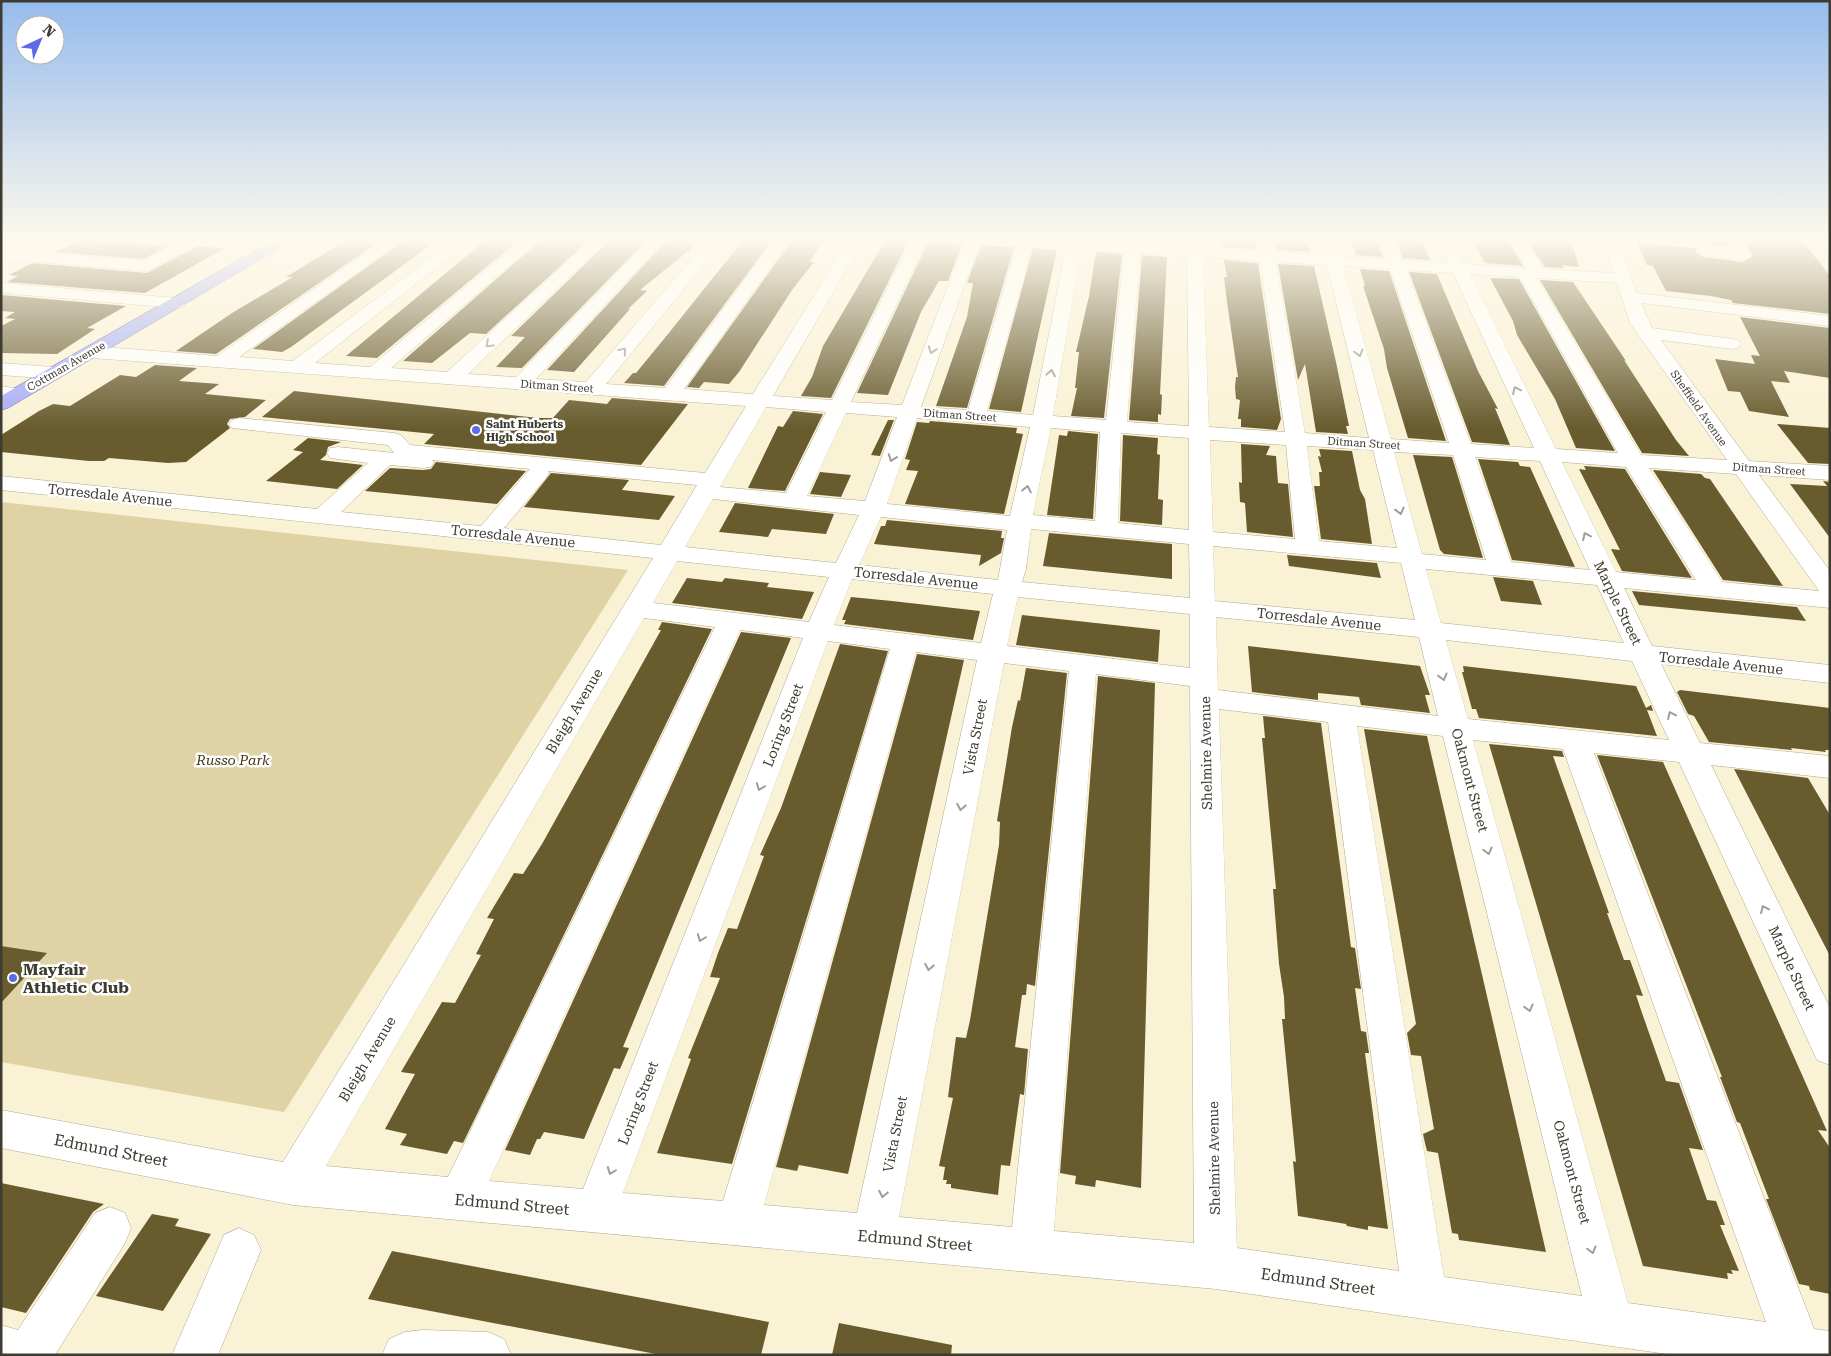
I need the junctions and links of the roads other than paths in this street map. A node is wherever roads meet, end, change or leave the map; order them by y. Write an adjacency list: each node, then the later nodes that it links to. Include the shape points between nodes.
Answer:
1 (168, 302): 23 (street)
2 (305, 302): 28 (street)
3 (382, 302): 29 (street)
4 (457, 302): 31 (street)
5 (533, 302): 33 (street, one-way to 33)
6 (598, 302): 34 (street)
7 (664, 302): 35 (street, one-way to 7)
8 (737, 302): 37 (street)
9 (818, 302): 38 (street, Bleigh Avenue)
10 (889, 302): 40 (street)
11 (950, 302): 41 (street, Loring Street, one-way to 41)
12 (1008, 302): 42 (street)
13 (1064, 302): 43 (street, Vista Street, one-way to 13)
14 (1126, 302): 45 (street)
15 (1196, 302): 46 (street, Shelmire Avenue)
16 (1275, 302): 47 (street)
17 (1345, 302): 48 (street, Oakmont Street, one-way to 48)
18 (1409, 302): 49 (street)
19 (1476, 302): 51 (street, Marple Street, one-way to 19)
20 (1548, 302): 53 (street)
21 (1631, 302): 25 (street, Sheffield Avenue, via 1636,318)
22 (1715, 302): 24 (street)
23 (176, 303): 27 (main road, Cottman Avenue)
24 (1830, 321)
25 (1647, 333): 26 (street); 54 (street, Sheffield Avenue)
26 (1732, 344)
27 (92, 352): 28 (street, Ditman Street); 32 (main road, Cottman Avenue)
28 (220, 362): 29 (street, Ditman Street)
29 (296, 368): 31 (street, Ditman Street)
30 (1, 369): 32 (street)
31 (374, 372): 33 (street, Ditman Street)
32 (53, 373): 36 (main road, Cottman Avenue)
33 (452, 378): 34 (street, Ditman Street)
34 (521, 383): 35 (street, Ditman Street)
35 (592, 388): 37 (street, Ditman Street)
36 (10, 393): 39 (main road, Cottman Avenue)
37 (671, 394): 38 (street, Ditman Street)
38 (759, 401): 40 (street, Ditman Street); 58 (street, Bleigh Avenue)
39 (1, 404)
40 (838, 406): 41 (street, Ditman Street); 59 (street)
41 (909, 412): 42 (street, Ditman Street); 60 (street, Loring Street, one-way to 60)
42 (976, 416): 43 (street, Ditman Street)
43 (1042, 421): 45 (street, Ditman Street); 62 (street, Vista Street, one-way to 43)
44 (239, 424): 58 (street, via 394,439 404,451)
45 (1114, 426): 46 (street, Ditman Street); 63 (street)
46 (1199, 433): 47 (street, Ditman Street); 65 (street, Shelmire Avenue)
47 (1296, 439): 48 (street, Ditman Street); 66 (street)
48 (1384, 444): 49 (street, Ditman Street); 68 (street, Oakmont Street, one-way to 68)
49 (1462, 449): 51 (street, Ditman Street); 69 (street)
50 (312, 450): 52 (street)
51 (1547, 455): 53 (street, Ditman Street); 71 (street, Marple Street, one-way to 51)
52 (385, 458): 55 (street); 61 (street)
53 (1633, 460): 54 (street, Ditman Street); 73 (street)
54 (1740, 466): 56 (street, Ditman Street); 74 (street, Sheffield Avenue)
55 (538, 473): 58 (street); 64 (street)
56 (1830, 473)
57 (1, 483): 61 (street, Torresdale Avenue)
58 (708, 488): 59 (street); 67 (street, Bleigh Avenue)
59 (793, 502): 60 (street)
60 (873, 510): 62 (street); 70 (street, Loring Street)
61 (322, 517): 64 (street, Torresdale Avenue)
62 (1020, 522): 63 (street); 72 (street, Vista Street, via 1014,569)
63 (1106, 528): 65 (street)
64 (487, 534): 67 (street, Torresdale Avenue)
65 (1201, 537): 66 (street); 76 (street, Shelmire Avenue)
66 (1308, 547): 68 (street)
67 (669, 552): 70 (street, Torresdale Avenue); 77 (street, Bleigh Avenue)
68 (1412, 558): 69 (street); 79 (street, Oakmont Street)
69 (1501, 569): 71 (street)
70 (844, 570): 72 (street, Torresdale Avenue); 80 (street, Loring Street)
71 (1607, 579): 73 (street); 83 (street, Marple Street)
72 (1007, 588): 76 (street, Torresdale Avenue); 82 (street, Vista Street)
73 (1714, 589): 75 (street)
74 (1830, 589)
75 (1830, 600)
76 (1202, 607): 79 (street, Torresdale Avenue); 86 (street, Shelmire Avenue)
77 (636, 609): 78 (street); 94 (street, Bleigh Avenue)
78 (731, 621): 80 (street); 95 (street)
79 (1430, 630): 83 (street, Torresdale Avenue); 88 (street, Oakmont Street, one-way to 88)
80 (819, 632): 81 (street); 96 (street, Loring Street, one-way to 96)
81 (905, 643): 82 (street); 97 (street)
82 (992, 654): 84 (street); 99 (street, Vista Street, one-way to 99)
83 (1643, 654): 85 (street, Torresdale Avenue); 90 (street, Marple Street, one-way to 83)
84 (1083, 665): 86 (street); 101 (street)
85 (1830, 674)
86 (1204, 688): 87 (street); 102 (street, Shelmire Avenue)
87 (1341, 714): 88 (street); 103 (street)
88 (1456, 728): 89 (street); 104 (street, Oakmont Street, one-way to 104)
89 (1574, 740): 90 (street); 106 (street)
90 (1689, 751): 91 (street); 92 (street, Marple Street, one-way to 90)
91 (1826, 773)
92 (1830, 1048)
93 (1, 1129): 94 (street, Edmund Street)
94 (293, 1184): 95 (street, Edmund Street)
95 (459, 1199): 96 (street, Edmund Street)
96 (596, 1212): 97 (street, Edmund Street)
97 (737, 1225): 99 (street, Edmund Street)
98 (110, 1228): 107 (street)
99 (874, 1236): 101 (street, Edmund Street)
100 (239, 1250): 108 (street)
101 (1030, 1250): 102 (street, Edmund Street)
102 (1216, 1267): 103 (street, Edmund Street)
103 (1424, 1296): 104 (street, Edmund Street)
104 (1611, 1322): 106 (street, Edmund Street)
105 (1, 1348): 107 (street)
106 (1814, 1352)
107 (27, 1355)
108 (194, 1355)
109 (405, 1355): 110 (street)
110 (488, 1355)

